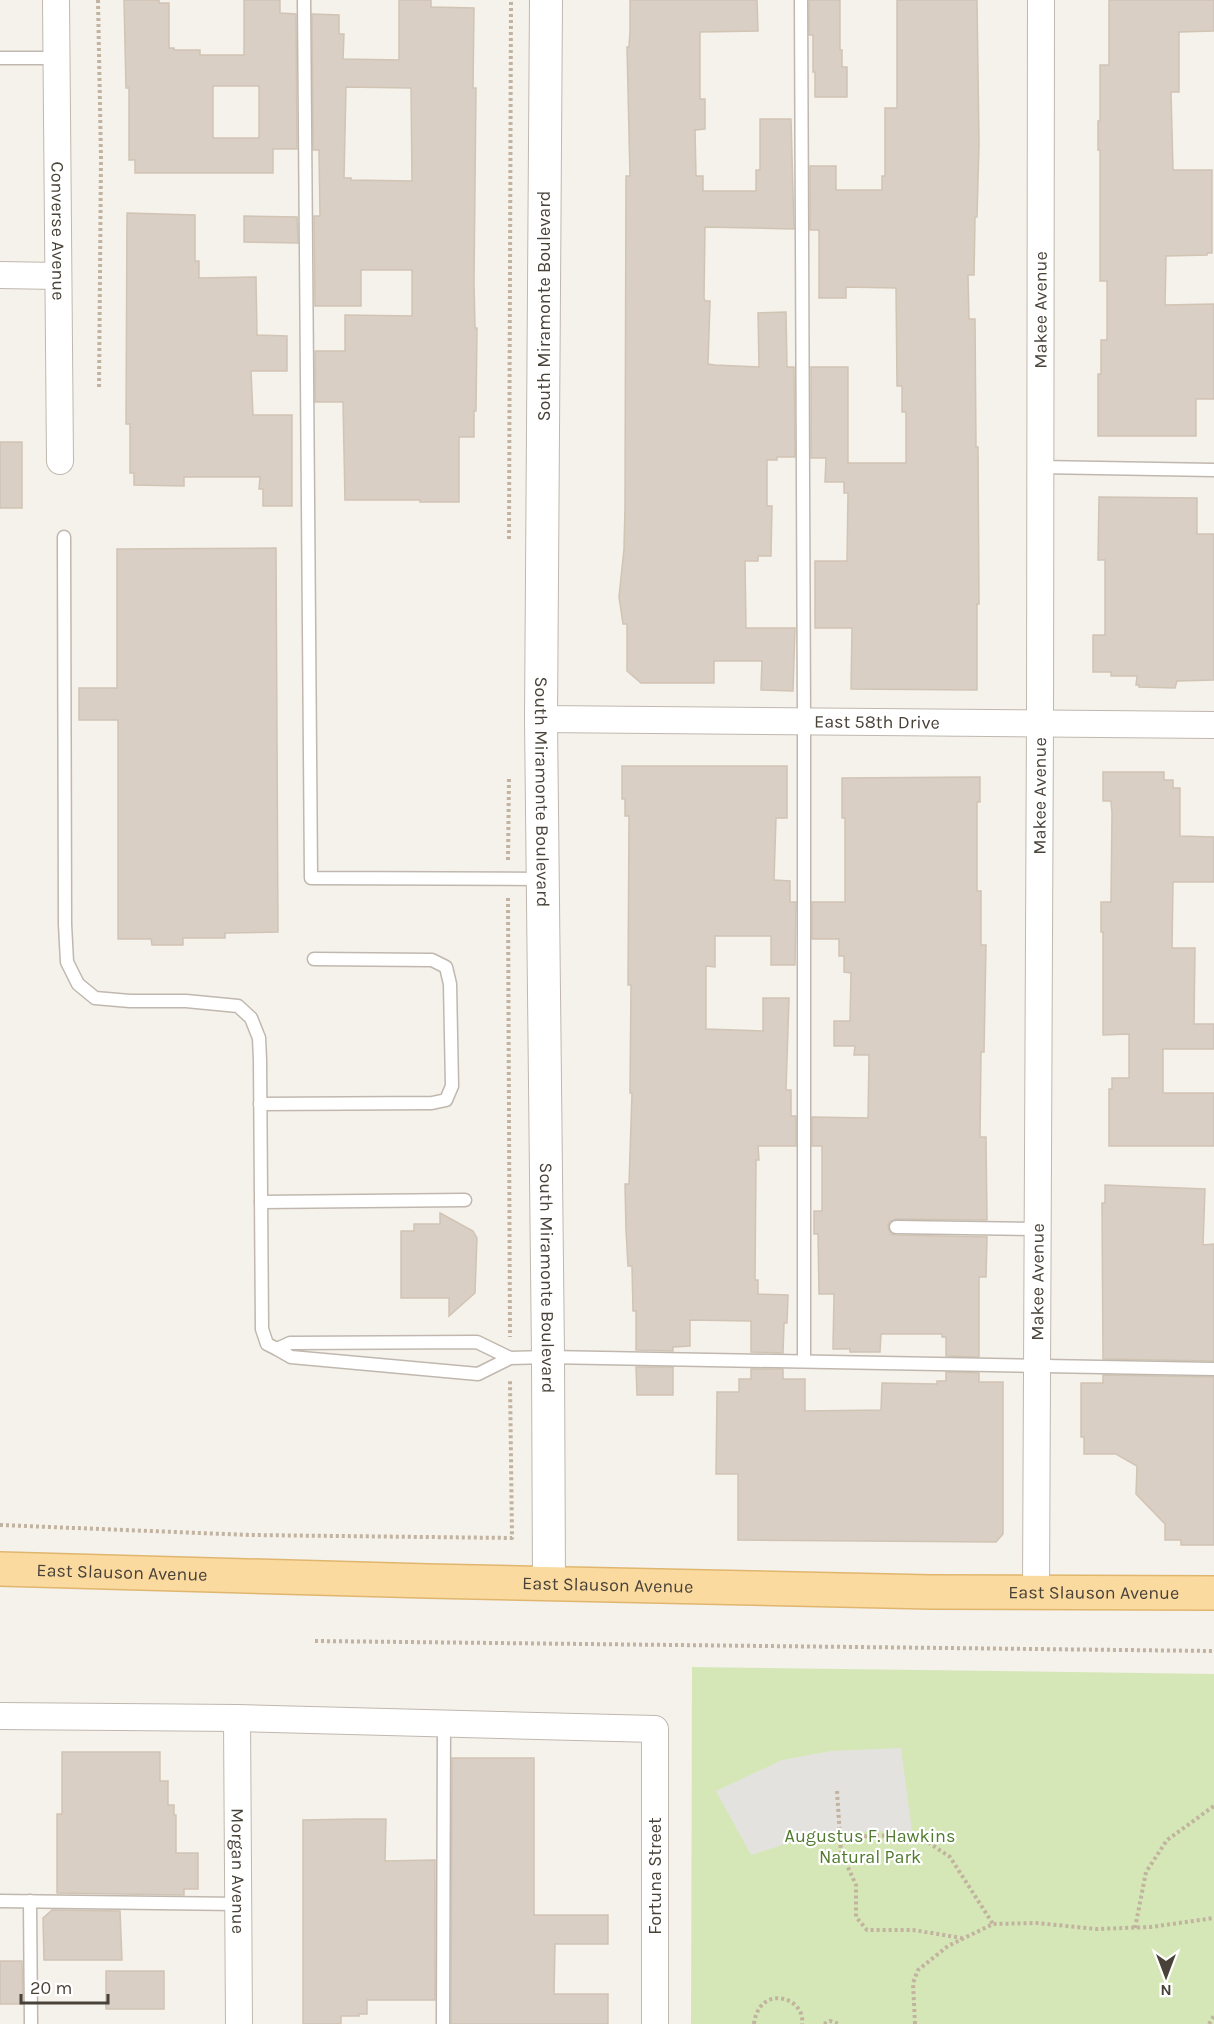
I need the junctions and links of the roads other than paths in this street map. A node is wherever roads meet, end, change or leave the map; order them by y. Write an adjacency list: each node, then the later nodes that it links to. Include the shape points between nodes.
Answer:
1 (56, 0): 7 (street, Converse Avenue)
2 (304, 0): 18 (lane, via 311,878)
3 (546, 0): 14 (street, South Miramonte Boulevard)
4 (801, 0): 15 (lane)
5 (1041, 0): 11 (street, Makee Avenue)
6 (0, 58): 7 (lane)
7 (56, 58): 9 (street, Converse Avenue)
8 (0, 275): 9 (street)
9 (58, 276): 10 (street, Converse Avenue)
10 (60, 461)
11 (1040, 467): 12 (lane); 16 (street, Makee Avenue)
12 (1214, 470)
13 (64, 537): 20 (lane, via 67,962 78,984 95,998 238,1006 251,1018 259,1038)
14 (541, 718): 15 (street, East 58th Drive); 18 (street, South Miramonte Boulevard)
15 (804, 720): 16 (street, East 58th Drive); 28 (lane)
16 (1040, 722): 17 (street, East 58th Drive); 24 (street, Makee Avenue)
17 (1214, 726)
18 (543, 879): 26 (street, South Miramonte Boulevard)
19 (314, 959): 20 (lane, via 432,960 446,967 450,984 452,1086 446,1100 432,1103)
20 (260, 1104): 22 (lane)
21 (465, 1200): 22 (lane)
22 (261, 1202): 25 (lane, via 262,1329 267,1344)
23 (896, 1227): 24 (lane)
24 (1038, 1229): 29 (street, Makee Avenue)
25 (277, 1349): 27 (lane, via 290,1343 477,1342); 27 (lane, via 291,1357 478,1374)
26 (548, 1357): 27 (lane); 28 (lane); 34 (street, South Miramonte Boulevard)
27 (510, 1358)
28 (804, 1361): 29 (lane)
29 (1038, 1365): 30 (lane); 35 (street, Makee Avenue)
30 (1214, 1369)
31 (0, 1569): 32 (main road, East Slauson Avenue)
32 (55, 1570): 33 (street); 34 (main road, East Slauson Avenue)
33 (0, 1580)
34 (549, 1584): 35 (main road, East Slauson Avenue)
35 (1036, 1592): 36 (main road, East Slauson Avenue)
36 (1214, 1593)
37 (0, 1716): 38 (street)
38 (237, 1718): 39 (street); 42 (street, Morgan Avenue)
39 (444, 1724): 45 (lane); 46 (street, Fortuna Street, via 655,1729)
40 (0, 1901): 41 (lane)
41 (30, 1901): 42 (lane); 43 (lane)
42 (238, 1904): 44 (street, Morgan Avenue)
43 (31, 2024)
44 (239, 2024)
45 (443, 2024)
46 (655, 2024)

